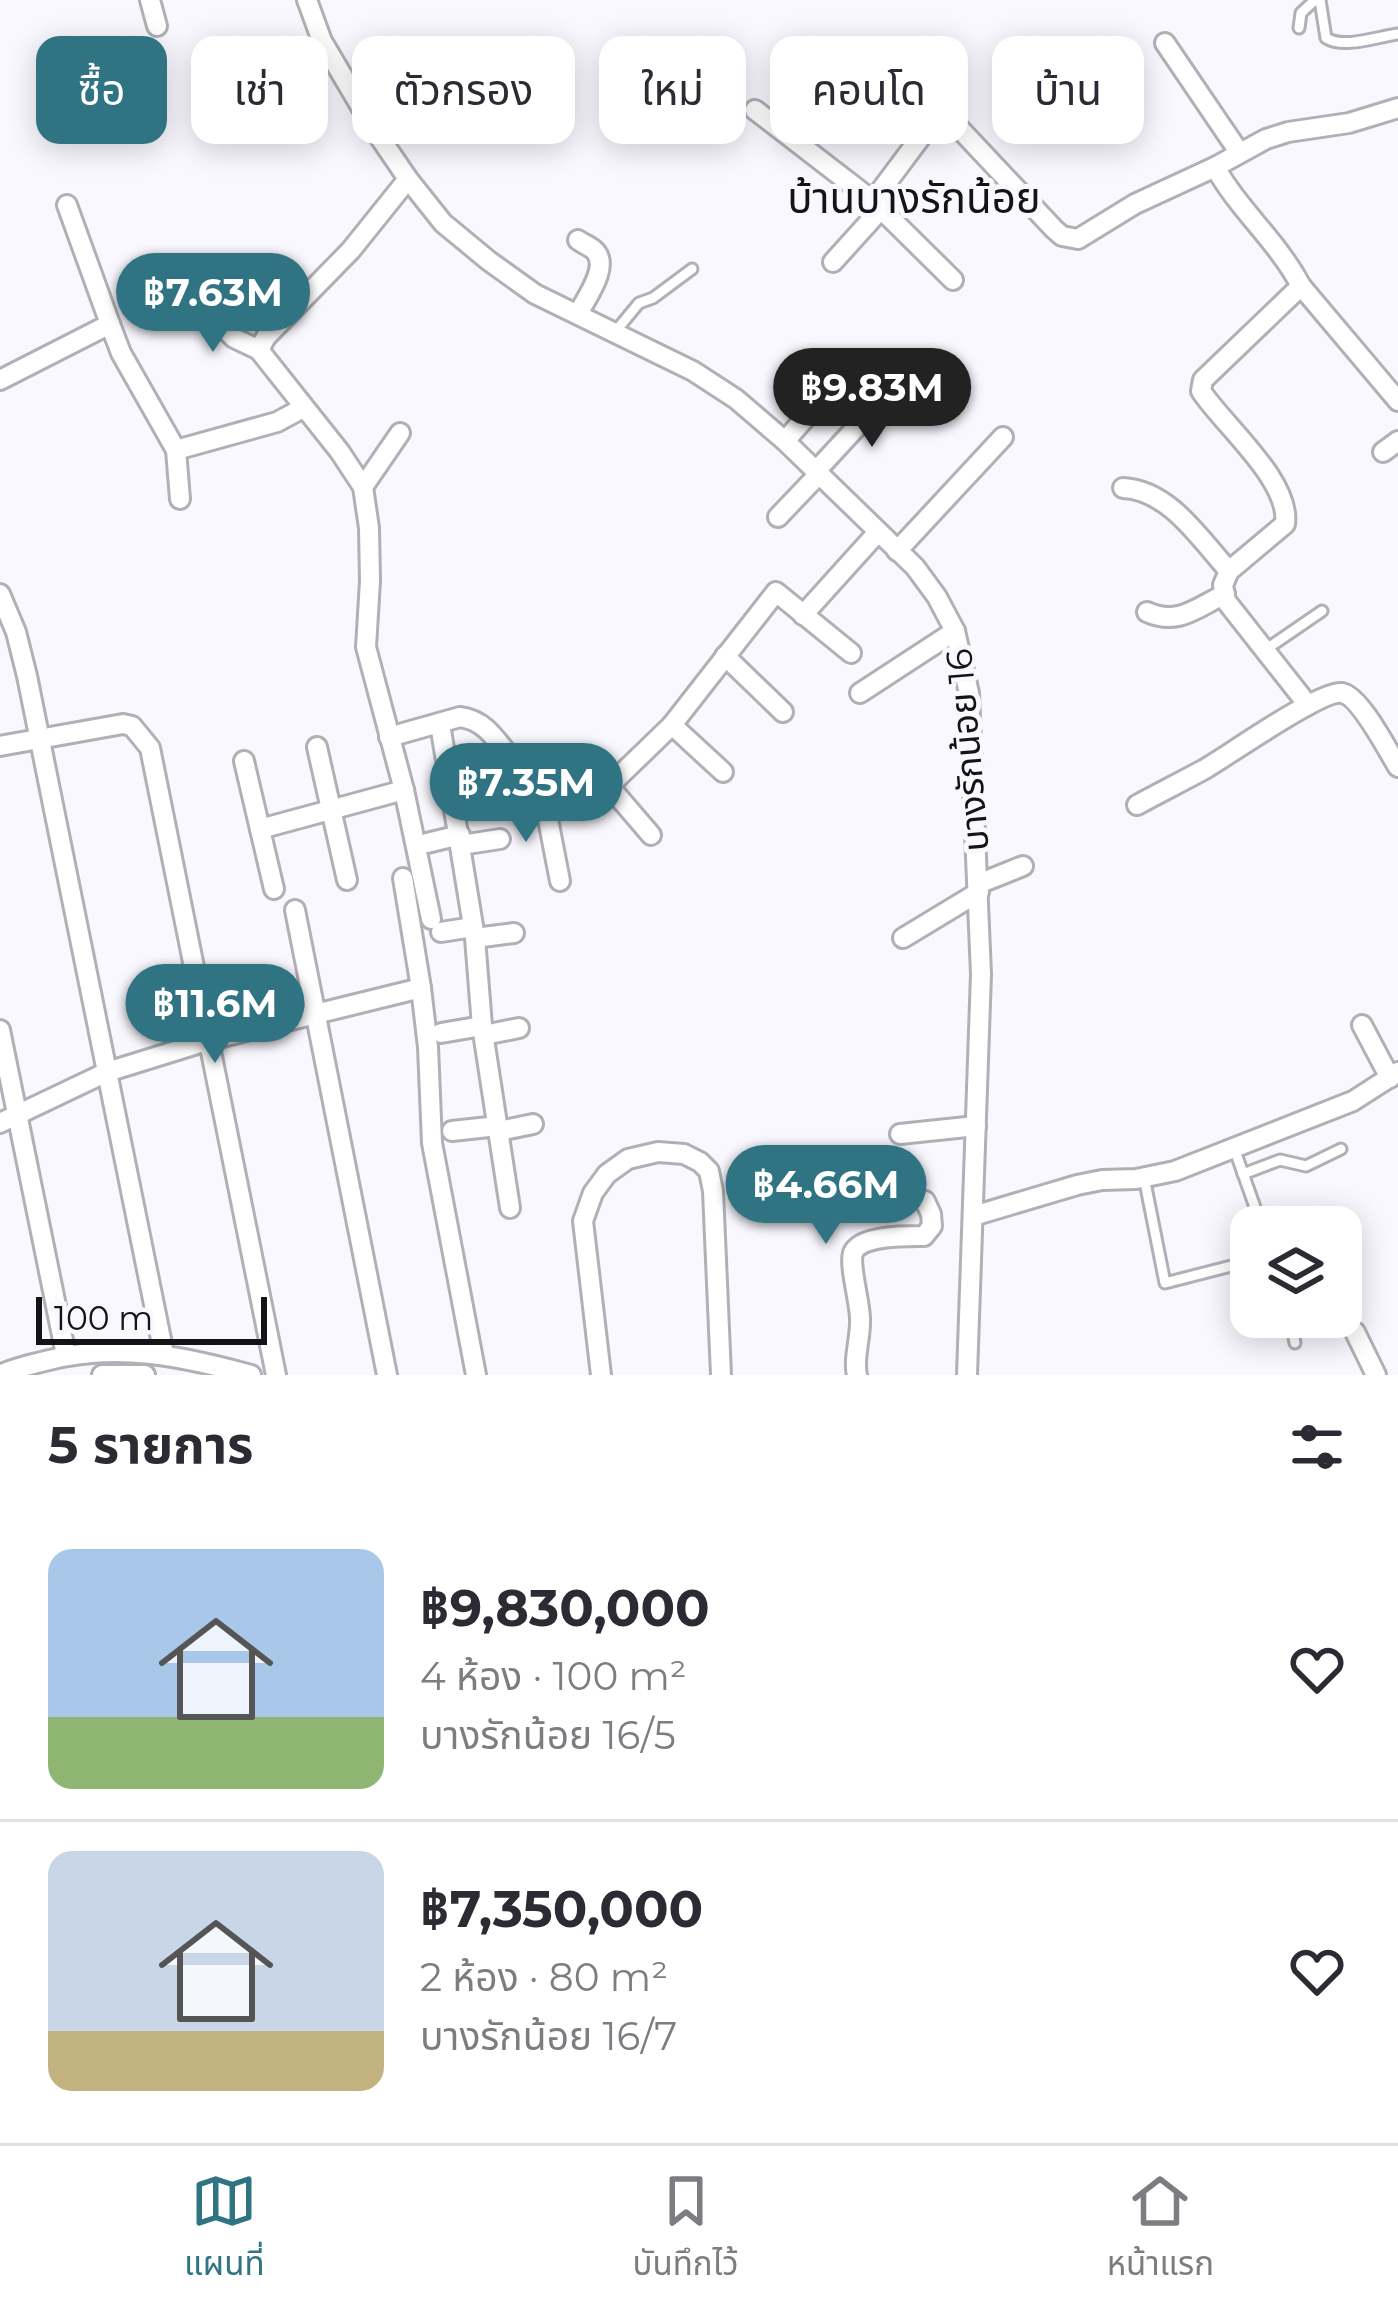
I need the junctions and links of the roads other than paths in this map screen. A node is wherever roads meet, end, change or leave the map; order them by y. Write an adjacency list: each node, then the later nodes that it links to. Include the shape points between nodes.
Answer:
1 (151, 0): 4 (street)
2 (307, 0): 12 (street, บางรักน้อย 16, via 322,41)
3 (1317, 0): 5 (lane, via 1300,13); 6 (lane, via 1334,43)
4 (157, 26)
5 (1299, 28)
6 (1398, 34)
7 (1165, 43): 10 (street)
8 (1398, 108): 10 (street, via 1288,132)
9 (755, 110): 14 (street)
10 (1239, 152): 11 (street)
11 (1216, 167): 14 (street, via 1069,238 949,121 933,125); 19 (street)
12 (408, 178): 21 (street, บางรักน้อย 16, via 443,223 489,261); 24 (street)
13 (68, 205): 22 (street)
14 (877, 205): 16 (street); 18 (street)
15 (578, 240): 21 (street, via 600,262)
16 (832, 262)
17 (692, 269): 23 (lane, via 639,303)
18 (953, 280)
19 (1301, 286): 28 (street); 41 (street, via 1202,380 1201,391 1287,510 1285,524)
20 (203, 308): 24 (street)
21 (578, 314): 23 (street, บางรักน้อย 16)
22 (110, 324): 25 (street); 33 (street)
23 (615, 332): 32 (street, บางรักน้อย 16, via 720,387)
24 (259, 350): 29 (street)
25 (0, 380)
26 (828, 392): 32 (street)
27 (889, 393): 34 (street)
28 (1398, 401)
29 (303, 408): 33 (street); 35 (street)
30 (400, 433): 35 (street)
31 (1004, 437): 40 (street)
32 (785, 441): 34 (street, บางรักน้อย 16)
33 (176, 450): 37 (street)
34 (818, 472): 38 (street); 39 (street, บางรักน้อย 16)
35 (363, 487): 56 (street, via 370,581 364,638)
36 (1123, 488): 41 (street, via 1161,499)
37 (180, 499)
38 (778, 517)
39 (878, 532): 40 (street, บางรักน้อย 16); 46 (street)
40 (897, 550): 47 (street, บางรักน้อย 16)
41 (1229, 572): 43 (street)
42 (0, 594): 57 (street)
43 (1225, 594): 45 (street, via 1175,619); 48 (street)
44 (1322, 611): 48 (lane)
45 (1147, 612)
46 (803, 614): 49 (street); 50 (street, via 776,592)
47 (956, 632): 51 (street); 79 (street, บางรักน้อย 16, via 969,693)
48 (1265, 650): 52 (street)
49 (850, 652)
50 (725, 656): 53 (street); 55 (street)
51 (860, 693)
52 (1309, 705): 62 (street, via 1349,695); 68 (street)
53 (784, 712)
54 (440, 724): 56 (street); 60 (street, via 471,718); 73 (street)
55 (672, 724): 63 (street); 64 (street)
56 (389, 737): 65 (street)
57 (39, 738): 58 (street); 92 (street, via 123,724 150,748); 93 (street)
58 (0, 746)
59 (317, 747): 69 (street)
60 (509, 756)
61 (244, 761): 70 (street)
62 (1398, 767)
63 (723, 772)
64 (609, 786): 66 (street); 71 (street)
65 (404, 790): 69 (street); 82 (street, via 436,926)
66 (544, 799): 67 (street); 78 (street)
67 (514, 805)
68 (1137, 805)
69 (330, 812): 70 (street); 77 (street)
70 (260, 829): 80 (street)
71 (651, 835)
72 (500, 839): 73 (street)
73 (460, 840): 74 (street); 82 (street)
74 (427, 843)
75 (1023, 866): 79 (street)
76 (403, 878): 85 (street)
77 (347, 880)
78 (560, 881)
79 (979, 888): 84 (street); 97 (street, บางรักน้อย 16)
80 (274, 889)
81 (295, 910): 86 (street)
82 (474, 933): 83 (street); 90 (street)
83 (514, 933)
84 (903, 938)
85 (422, 988): 86 (street); 121 (street, via 432,1143)
86 (316, 1012): 92 (street); 120 (street)
87 (1362, 1024): 94 (street)
88 (519, 1028): 90 (street)
89 (0, 1030): 95 (street)
90 (483, 1030): 91 (street); 98 (street)
91 (441, 1034)
92 (210, 1040): 93 (street); 119 (street)
93 (107, 1072): 95 (street); 113 (street)
94 (1394, 1075): 101 (street, via 1353,1101)
95 (9, 1118): 114 (street)
96 (533, 1124): 98 (street)
97 (976, 1126): 100 (street); 108 (street, บางรักน้อย 16)
98 (498, 1128): 99 (street); 107 (street)
99 (452, 1131)
100 (899, 1134)
101 (1234, 1148): 104 (lane); 105 (street)
102 (1341, 1149): 104 (lane, via 1306,1166 1280,1160)
103 (800, 1162): 124 (street, via 816,1182 908,1195 931,1214 924,1236 866,1241 852,1256)
104 (1243, 1174): 106 (lane)
105 (1144, 1177): 108 (street, via 1077,1185); 109 (lane, via 1165,1283)
106 (1254, 1206)
107 (510, 1208)
108 (973, 1216): 125 (street, บางรักน้อย 16)
109 (1230, 1266)
110 (1294, 1338): 112 (lane)
111 (1358, 1338): 126 (street)
112 (1295, 1343)
113 (164, 1354): 114 (street); 118 (street)
114 (66, 1355): 115 (street)
115 (0, 1375)
116 (102, 1375): 117 (street)
117 (145, 1375)
118 (251, 1375)
119 (276, 1375)
120 (387, 1375)
121 (476, 1375)
122 (601, 1375): 123 (street, via 584,1221 607,1174 658,1152 684,1154 709,1171)
123 (721, 1375)
124 (857, 1375)
125 (968, 1375)
126 (1376, 1375)

